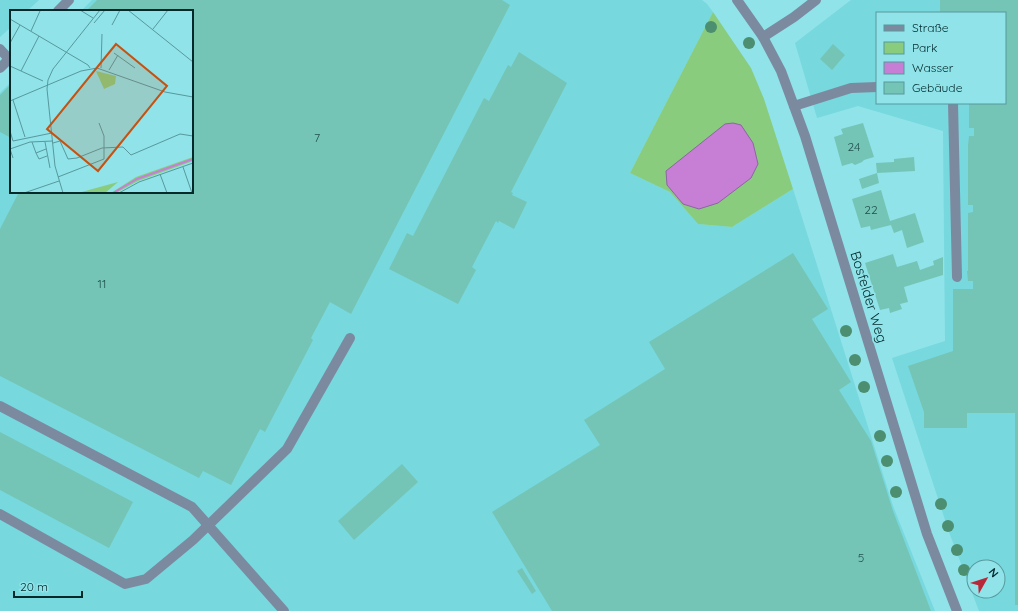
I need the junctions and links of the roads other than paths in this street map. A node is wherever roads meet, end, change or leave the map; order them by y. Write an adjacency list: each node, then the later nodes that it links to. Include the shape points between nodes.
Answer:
1 (69, 0): 4 (street)
2 (737, 0): 5 (street, Bosfelder Weg)
3 (816, 0): 5 (street)
4 (59, 10)
5 (763, 37): 11 (street, Bosfelder Weg, via 781,71)
6 (0, 49): 7 (street)
7 (10, 58): 8 (street)
8 (0, 68)
9 (876, 87): 11 (street, via 851,88)
10 (954, 104): 12 (street)
11 (794, 106): 18 (street, Bosfelder Weg, via 927,534)
12 (957, 277)
13 (350, 338): 16 (street, via 287,449)
14 (0, 406): 16 (street, via 192,507)
15 (0, 514): 16 (street, via 125,584 146,579 193,540)
16 (208, 524): 17 (street)
17 (284, 611)
18 (957, 611)

